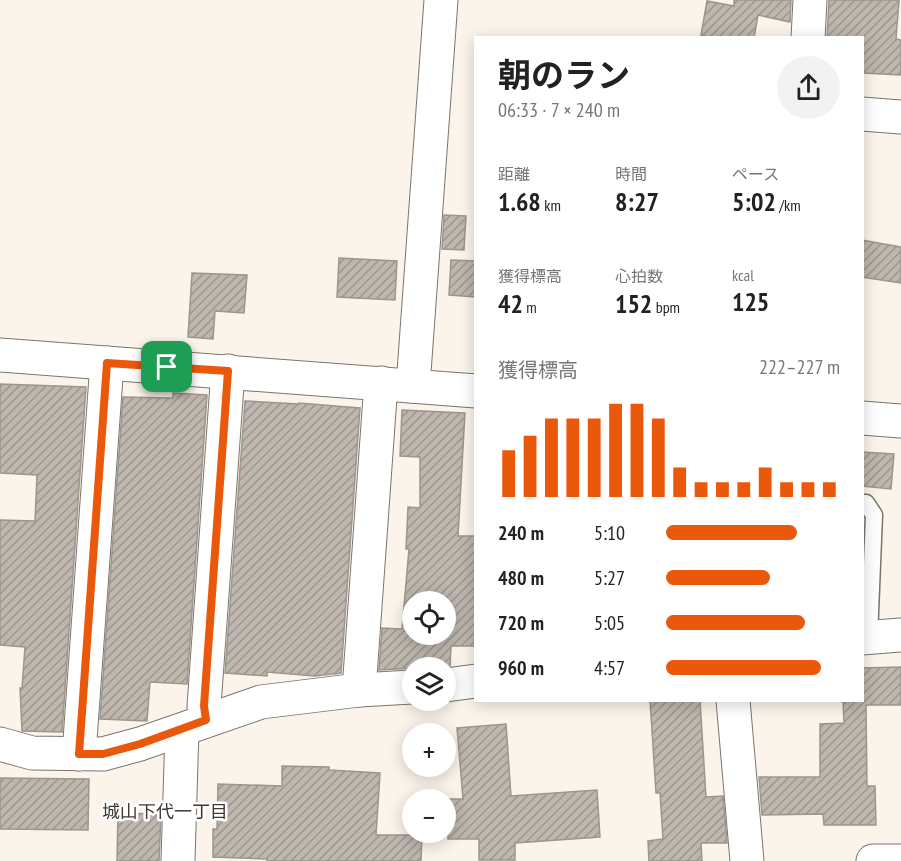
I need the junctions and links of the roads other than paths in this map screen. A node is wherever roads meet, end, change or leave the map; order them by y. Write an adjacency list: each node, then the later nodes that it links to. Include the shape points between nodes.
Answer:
1 (441, 0): 10 (street)
2 (810, 0): 3 (street)
3 (808, 36)
4 (864, 114): 5 (street)
5 (901, 117)
6 (0, 356): 7 (street)
7 (107, 363): 8 (street); 24 (street)
8 (228, 371): 9 (street); 22 (street, via 204,706)
9 (381, 383): 10 (street); 20 (street)
10 (413, 386): 11 (street)
11 (474, 391)
12 (864, 418): 13 (street)
13 (901, 421)
14 (864, 503): 16 (lane, via 874,515)
15 (901, 635): 16 (street)
16 (866, 638)
17 (474, 681): 18 (street)
18 (456, 684)
19 (402, 688): 20 (street)
20 (359, 690): 22 (street, via 261,702)
21 (733, 702): 26 (street)
22 (194, 725): 24 (street, via 103,754); 25 (street)
23 (0, 744): 24 (street, via 32,753)
24 (79, 754)
25 (178, 861)
26 (747, 861)
27 (873, 861): 28 (street)
28 (901, 861)

